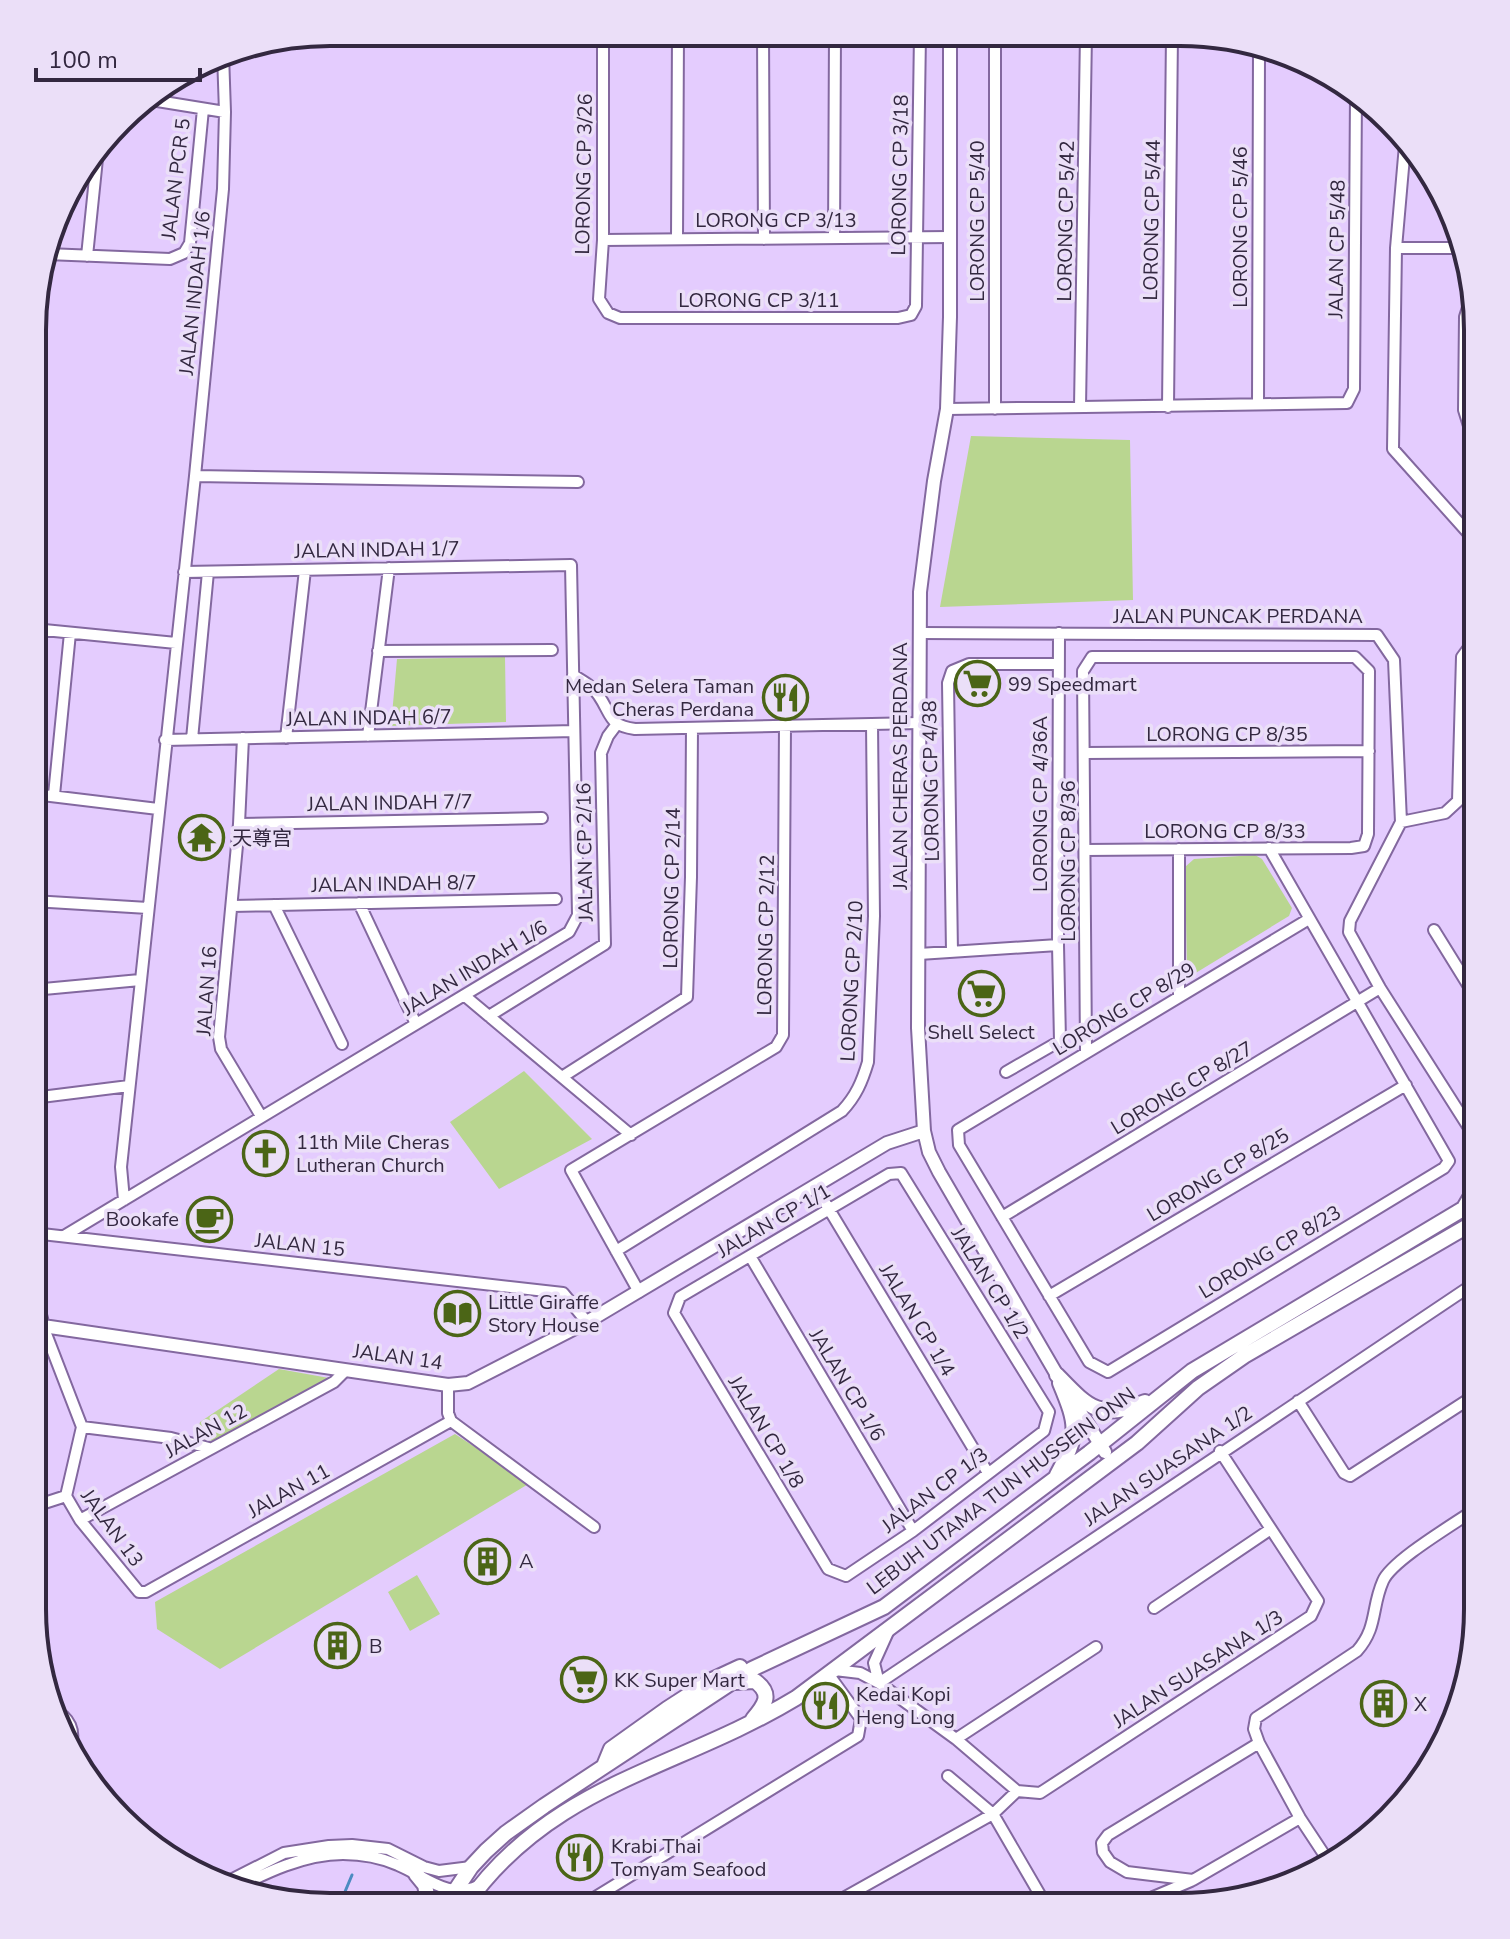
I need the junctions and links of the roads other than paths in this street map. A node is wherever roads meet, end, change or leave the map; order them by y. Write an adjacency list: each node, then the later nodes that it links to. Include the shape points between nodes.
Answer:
1 (763, 46): 22 (street)
2 (835, 46): 20 (street)
3 (920, 46): 18 (street, LORONG CP 3/18)
4 (950, 46): 19 (street, JALAN CHERAS PERDANA)
5 (995, 46): 34 (street, LORONG CP 5/40)
6 (1086, 46): 31 (street, LORONG CP 5/42)
7 (1172, 46): 32 (street, LORONG CP 5/44)
8 (603, 47): 23 (street, LORONG CP 3/26)
9 (678, 47): 21 (street)
10 (1259, 57): 30 (street, LORONG CP 5/46)
11 (223, 67): 15 (street, JALAN INDAH 1/6)
12 (161, 102): 14 (street)
13 (1356, 107): 30 (street, JALAN CP 5/48, via 1354,389 1347,403)
14 (203, 109): 15 (street); 27 (street, JALAN PCR 5, via 190,243 184,253 170,259)
15 (225, 112): 35 (street, JALAN INDAH 1/6, via 223,189)
16 (1404, 156): 24 (street)
17 (96, 169): 27 (street)
18 (918, 237): 19 (street, LORONG CP 3/13); 20 (street, LORONG CP 3/13); 29 (street, LORONG CP 3/18, via 916,306)
19 (950, 237): 33 (street, JALAN CHERAS PERDANA)
20 (834, 238): 22 (street, LORONG CP 3/13)
21 (677, 239): 22 (street, LORONG CP 3/13); 23 (street, LORONG CP 3/13)
22 (764, 239)
23 (603, 240): 28 (street, LORONG CP 3/26, via 599,299)
24 (1396, 248): 25 (street); 37 (street, via 1393,449)
25 (1452, 248)
26 (56, 254): 27 (street)
27 (87, 256)
28 (608, 313): 29 (street, LORONG CP 3/11, via 620,318)
29 (911, 315)
30 (1258, 404): 32 (street)
31 (1080, 407): 32 (street); 34 (street)
32 (1168, 407)
33 (947, 409): 34 (street); 45 (street, JALAN CHERAS PERDANA, via 920,592)
34 (995, 409)
35 (195, 476): 36 (street); 41 (street, JALAN INDAH 1/6)
36 (578, 482)
37 (1464, 528)
38 (571, 565): 39 (street, JALAN INDAH 1/7); 52 (street, JALAN INDAH 1/6)
39 (389, 568): 40 (street, JALAN INDAH 1/7); 49 (street)
40 (305, 570): 42 (street, JALAN INDAH 1/7); 61 (street)
41 (184, 572): 42 (street, JALAN INDAH 1/7); 47 (street, JALAN INDAH 1/6)
42 (208, 572): 62 (street)
43 (46, 631): 44 (street)
44 (70, 633): 47 (street); 67 (street)
45 (921, 633): 46 (street, JALAN PUNCAK PERDANA); 53 (street, JALAN CHERAS PERDANA)
46 (1059, 633): 51 (street, LORONG CP 4/36A); 70 (street, JALAN PUNCAK PERDANA, via 1377,635 1394,660)
47 (176, 643): 63 (street, JALAN INDAH 1/6)
48 (552, 650): 49 (street)
49 (378, 651): 59 (street)
50 (1464, 655): 70 (street, via 1458,801 1445,813)
51 (1059, 664): 83 (street, LORONG CP 4/36A); 84 (street, LORONG CP 4/38, via 969,664 952,671)
52 (573, 675): 54 (street, via 599,696); 58 (street, JALAN INDAH 1/6)
53 (920, 723): 55 (street); 85 (street, JALAN CHERAS PERDANA)
54 (617, 724): 57 (street, via 635,729); 93 (street, JALAN CP 2/16, via 601,753 605,944)
55 (872, 724): 56 (street); 115 (street, LORONG CP 2/10, via 874,916 868,1062 861,1084 842,1111)
56 (785, 726): 57 (street); 105 (street, LORONG CP 2/12, via 783,1035 776,1047)
57 (692, 728): 98 (street, LORONG CP 2/14, via 687,997)
58 (574, 731): 59 (street, JALAN INDAH 6/7); 90 (street, JALAN INDAH 1/6, via 578,915 569,932)
59 (368, 736): 61 (street, JALAN INDAH 6/7)
60 (243, 738): 61 (street, JALAN INDAH 6/7); 62 (street, JALAN INDAH 6/7); 71 (street, JALAN 16)
61 (286, 738)
62 (192, 739): 63 (street, JALAN INDAH 6/7)
63 (165, 740): 68 (street, JALAN INDAH 1/6)
64 (1369, 751): 65 (street, LORONG CP 8/35); 65 (street, LORONG CP 8/36, via 1369,671 1355,657 1092,657 1083,671); 72 (street, LORONG CP 8/33, via 1364,846)
65 (1085, 753): 74 (street, LORONG CP 8/36)
66 (46, 795): 67 (street)
67 (54, 795): 68 (street)
68 (158, 809): 80 (street, JALAN INDAH 1/6)
69 (542, 818): 71 (street, JALAN INDAH 7/7)
70 (1401, 822): 88 (street, JALAN PUNCAK PERDANA, via 1350,921 1349,932)
71 (239, 824): 79 (street, JALAN 16)
72 (1269, 848): 73 (street, LORONG CP 8/33); 81 (street)
73 (1179, 849): 74 (street, LORONG CP 8/33); 91 (street)
74 (1085, 850): 96 (street, LORONG CP 8/36)
75 (556, 899): 77 (street, JALAN INDAH 8/7)
76 (46, 902): 80 (street)
77 (359, 903): 78 (street, JALAN INDAH 8/7); 94 (street)
78 (274, 905): 79 (street, JALAN INDAH 8/7); 95 (street)
79 (232, 906): 102 (street, JALAN 16, via 219,1037)
80 (148, 908): 87 (street, JALAN INDAH 1/6)
81 (1309, 919): 91 (street, LORONG CP 8/29); 92 (street)
82 (1434, 930): 86 (street)
83 (1058, 945): 84 (street); 97 (street, LORONG CP 4/36A, via 1060,1041)
84 (952, 952): 85 (street)
85 (919, 954): 104 (street, JALAN CHERAS PERDANA)
86 (1464, 978)
87 (140, 980): 89 (street); 100 (street, JALAN INDAH 1/6)
88 (1380, 988): 92 (street, LORONG CP 8/27); 103 (street, JALAN PUNCAK PERDANA)
89 (46, 989)
90 (465, 996): 93 (street); 94 (street, JALAN INDAH 1/6)
91 (1179, 997): 96 (street, LORONG CP 8/29)
92 (1358, 1004): 99 (street); 111 (street, LORONG CP 8/27)
93 (489, 1016): 98 (street)
94 (416, 1024): 102 (street, JALAN INDAH 1/6)
95 (342, 1044)
96 (1086, 1051): 111 (street, LORONG CP 8/29, via 958,1130 959,1145)
97 (1006, 1072)
98 (562, 1077): 105 (street)
99 (1406, 1085): 119 (street, LORONG CP 8/25); 119 (street, LORONG CP 8/23, via 1449,1161 1444,1168 1108,1372 1089,1362)
100 (129, 1086): 101 (street); 108 (street, JALAN INDAH 1/6, via 121,1167)
101 (46, 1096)
102 (261, 1116): 108 (street, JALAN INDAH 1/6)
103 (1463, 1119)
104 (924, 1131): 107 (street, JALAN 14, via 887,1143); 125 (street, JALAN CHERAS PERDANA, via 939,1172)
105 (631, 1135): 115 (street, LORONG CP 2/12, via 571,1170)
106 (901, 1173): 110 (street, JALAN CP 1/1, via 889,1174); 130 (street, JALAN CP 1/2)
107 (815, 1186): 110 (street, JALAN CP 1/4); 118 (street, JALAN 14)
108 (124, 1200): 114 (street, JALAN INDAH 1/6)
109 (1463, 1209): 127 (main road, LEBUH UTAMA TUN HUSSEIN ONN)
110 (829, 1210): 116 (street, JALAN CP 1/1); 137 (street, JALAN CP 1/4)
111 (1002, 1217): 119 (street)
112 (1463, 1229): 132 (main road, LEBUH UTAMA TUN HUSSEIN ONN, via 1244,1356)
113 (46, 1234): 114 (street, JALAN 15)
114 (64, 1236): 121 (street, JALAN 15, via 563,1293)
115 (616, 1251): 118 (street)
116 (750, 1256): 120 (street, JALAN CP 1/1, via 680,1297); 146 (street, JALAN CP 1/6)
117 (1463, 1291): 128 (street, JALAN SUASANA 1/2)
118 (639, 1292): 121 (street, JALAN 14)
119 (1049, 1296)
120 (674, 1313): 147 (street, JALAN CP 1/8)
121 (587, 1322): 126 (street, JALAN 14, via 477,1379)
122 (46, 1329): 124 (street, JALAN 14)
123 (46, 1346): 133 (street)
124 (346, 1370): 126 (street, JALAN 14); 134 (street, JALAN 12, via 334,1382)
125 (1057, 1375): 127 (main road, via 1084,1402 1106,1412); 135 (street, JALAN CHERAS PERDANA); 138 (main road, via 1071,1408 1074,1438)
126 (448, 1385): 131 (street)
127 (1164, 1392): 135 (main road, LEBUH UTAMA TUN HUSSEIN ONN)
128 (1298, 1401): 129 (street, via 1350,1476); 136 (street, JALAN SUASANA 1/2)
129 (1463, 1403)
130 (1049, 1412): 137 (street, JALAN CP 1/3, via 1044,1431)
131 (451, 1421): 144 (street); 148 (street, JALAN 11)
132 (1159, 1422): 135 (main road, via 1121,1449); 141 (main road, LEBUH UTAMA TUN HUSSEIN ONN)
133 (82, 1427): 134 (street); 139 (street, JALAN 13)
134 (209, 1448): 143 (street, JALAN 12)
135 (1103, 1449): 138 (main road, LEBUH UTAMA TUN HUSSEIN ONN); 141 (main road, via 1100,1464)
136 (1220, 1451): 145 (street, JALAN SUASANA 1/3); 154 (street, JALAN SUASANA 1/2)
137 (988, 1473): 146 (street, JALAN CP 1/3)
138 (1054, 1480): 150 (main road, LEBUH UTAMA TUN HUSSEIN ONN)
139 (66, 1496): 140 (street); 143 (street, JALAN 13)
140 (46, 1502)
141 (1055, 1504): 151 (main road, LEBUH UTAMA TUN HUSSEIN ONN)
142 (1463, 1518): 158 (street, via 1384,1577 1374,1623 1357,1651 1256,1718)
143 (80, 1520): 148 (street, JALAN 13, via 133,1588)
144 (594, 1527)
145 (1271, 1529): 149 (street); 161 (street, JALAN SUASANA 1/3, via 1318,1601 1311,1616 1040,1793)
146 (913, 1531): 147 (street, JALAN CP 1/3, via 846,1576)
147 (828, 1569)
148 (146, 1592)
149 (1154, 1608)
150 (868, 1616): 155 (main road, LEBUH UTAMA TUN HUSSEIN ONN); 159 (main road, via 832,1621 712,1680 611,1749)
151 (892, 1626): 153 (main road, LEBUH UTAMA TUN HUSSEIN ONN); 154 (street, via 874,1663)
152 (1096, 1647): 157 (street)
153 (832, 1673): 154 (street, via 860,1673); 156 (main road, LEBUH UTAMA TUN HUSSEIN ONN); 177 (street, via 861,1719 858,1736)
154 (879, 1683): 157 (street)
155 (727, 1684): 156 (main road, via 755,1681 765,1691 763,1707); 159 (main road, LEBUH UTAMA TUN HUSSEIN ONN)
156 (750, 1722): 170 (main road, LEBUH UTAMA TUN HUSSEIN ONN, via 574,1806 520,1843)
157 (956, 1739): 161 (street)
158 (1259, 1743): 163 (street); 168 (street, via 1102,1843 1110,1862 1127,1872)
159 (604, 1766): 165 (main road, LEBUH UTAMA TUN HUSSEIN ONN, via 506,1833)
160 (948, 1776): 162 (street)
161 (1017, 1791): 162 (street)
162 (993, 1814): 172 (street); 173 (street)
163 (1300, 1818): 164 (street); 168 (street)
164 (1324, 1854)
165 (471, 1867): 167 (street, via 439,1871 388,1849 329,1846 284,1853); 171 (main road, LEBUH UTAMA TUN HUSSEIN ONN)
166 (416, 1874): 169 (street, via 378,1858 343,1854 303,1859); 171 (street); 175 (main road)
167 (236, 1877)
168 (1193, 1880): 174 (street)
169 (251, 1882)
170 (480, 1885): 171 (street); 176 (main road, LEBUH UTAMA TUN HUSSEIN ONN)
171 (455, 1892)
172 (853, 1892)
173 (1038, 1892)
174 (1165, 1892)
175 (427, 1893)
176 (474, 1893)
177 (603, 1893)

